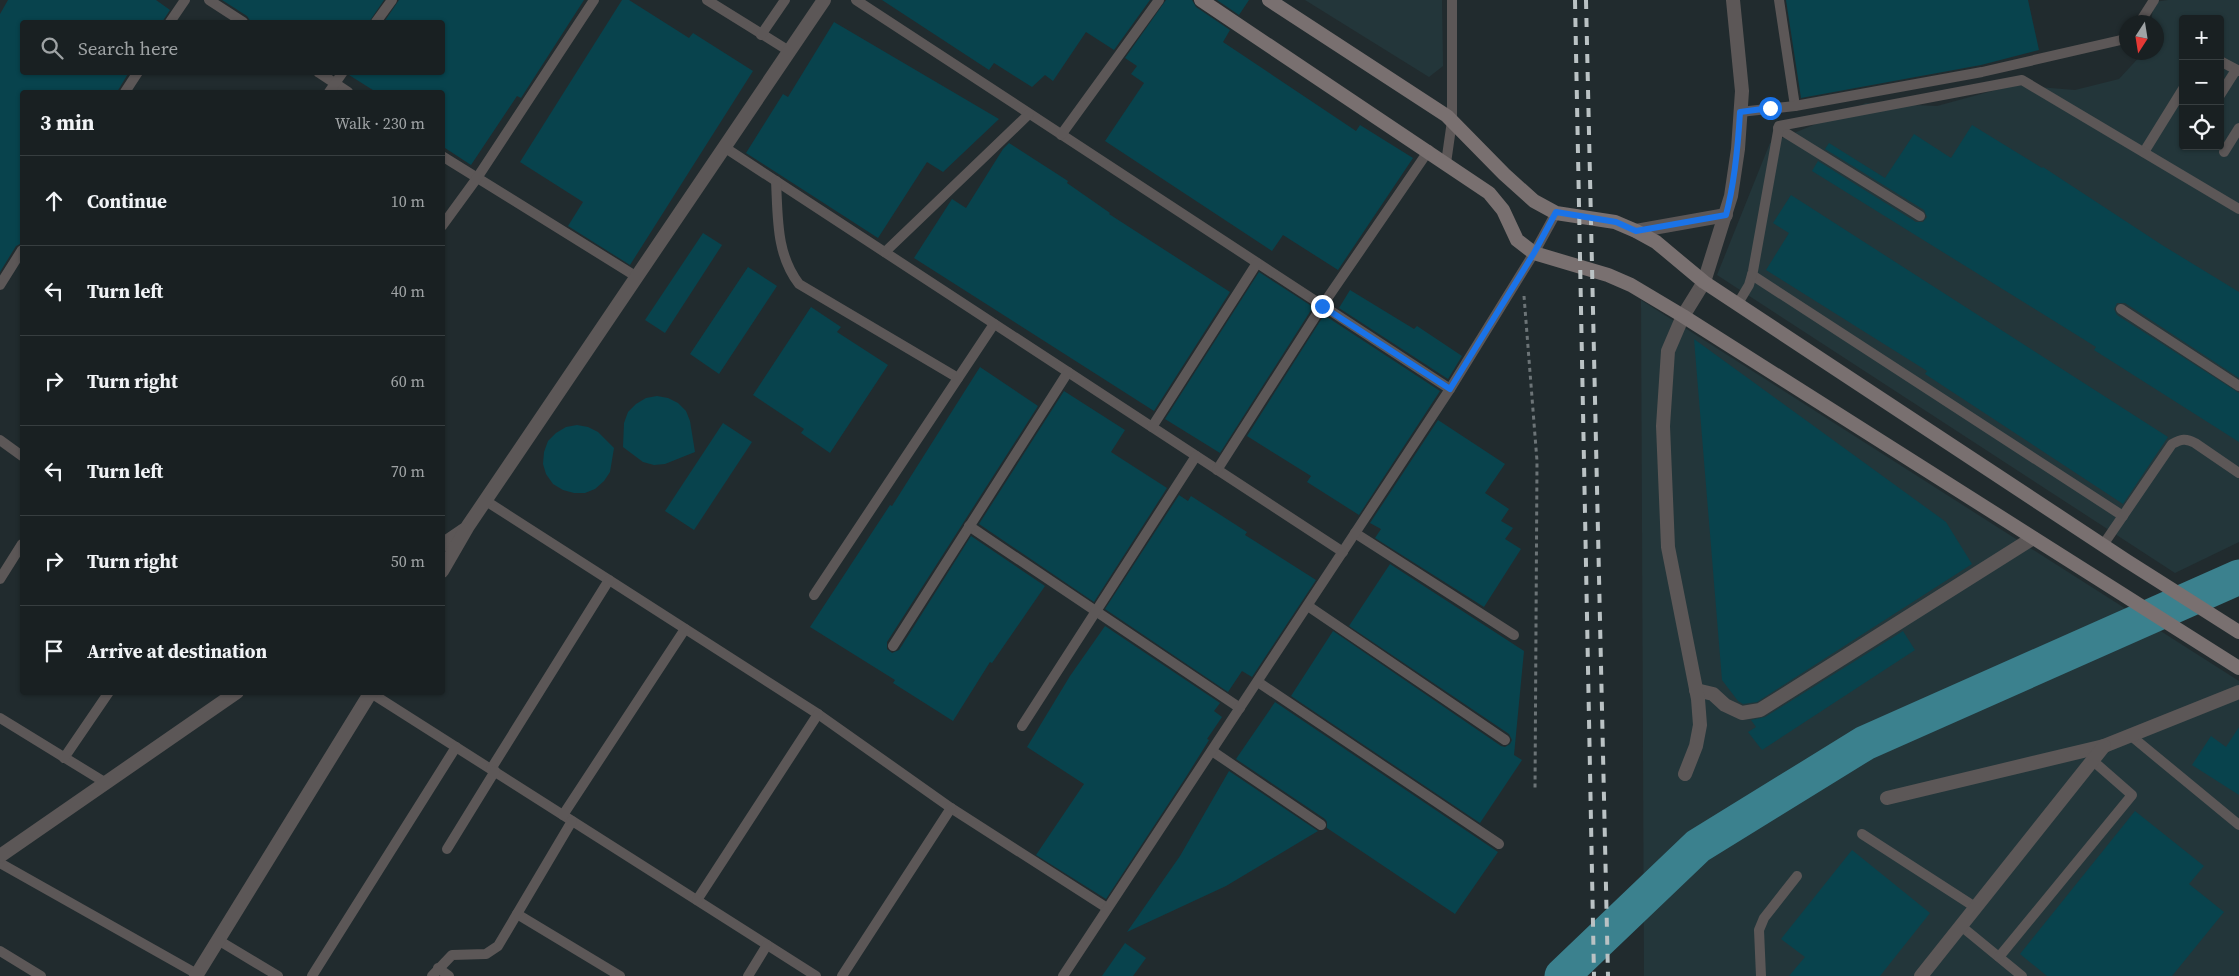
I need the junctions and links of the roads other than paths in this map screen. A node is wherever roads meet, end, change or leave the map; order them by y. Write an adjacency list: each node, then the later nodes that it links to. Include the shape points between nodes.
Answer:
1 (185, 0): 17 (lane)
2 (209, 0): 18 (lane)
3 (392, 0): 19 (lane)
4 (594, 0): 45 (lane)
5 (706, 0): 20 (lane)
6 (785, 0): 20 (lane)
7 (824, 0): 22 (street)
8 (856, 0): 34 (lane)
9 (1159, 0): 38 (lane)
10 (1201, 0): 40 (main road)
11 (1268, 0): 35 (main road)
12 (1452, 0): 35 (lane)
13 (1733, 0): 33 (street, via 1742,91)
14 (1779, 0): 32 (lane)
15 (2154, 0): 16 (lane)
16 (2144, 15)
17 (171, 20)
18 (240, 20)
19 (377, 20)
20 (761, 35): 22 (lane)
21 (2119, 40): 32 (lane, via 1982,72)
22 (789, 51): 39 (street)
23 (2224, 64): 24 (lane)
24 (2238, 70): 29 (lane)
25 (136, 75): 30 (lane)
26 (321, 75): 28 (lane)
27 (340, 75): 28 (lane)
28 (332, 88)
29 (2224, 89)
30 (126, 90)
31 (2179, 95): 41 (lane)
32 (1795, 106): 33 (lane)
33 (1740, 112): 49 (street, via 1732,196)
34 (1029, 114): 38 (lane); 53 (lane)
35 (1452, 121): 44 (lane); 48 (main road, via 1534,201)
36 (1778, 128): 41 (lane, via 2022,80); 50 (lane); 57 (lane)
37 (2239, 128): 42 (lane)
38 (1062, 135): 56 (lane)
39 (724, 147): 46 (lane); 58 (street)
40 (1429, 150): 44 (main road); 62 (lane)
41 (2144, 152): 47 (lane)
42 (2224, 152)
43 (445, 158): 45 (lane)
44 (1446, 162): 55 (main road, via 1489,193 1503,210 1518,240)
45 (477, 178): 51 (lane); 58 (lane)
46 (776, 181): 53 (lane); 67 (lane, via 779,244 788,270 799,284)
47 (2239, 209)
48 (1556, 212): 52 (main road, via 1616,222); 55 (lane)
49 (1726, 215): 52 (street); 59 (street)
50 (1920, 216)
51 (445, 222)
52 (1636, 231): 59 (main road, via 1656,242)
53 (885, 252): 65 (lane)
54 (20, 253): 60 (lane)
55 (1534, 253): 64 (main road, via 1608,274); 69 (lane)
56 (1257, 263): 62 (lane); 70 (lane)
57 (1752, 275): 61 (lane); 77 (lane)
58 (637, 277): 76 (street)
59 (1704, 282): 61 (main road); 64 (street)
60 (0, 285)
61 (1738, 305): 83 (main road)
62 (1322, 306): 69 (lane); 74 (lane)
63 (2120, 309): 68 (lane)
64 (1683, 316): 81 (main road); 98 (street, via 1668,351 1663,426 1668,547)
65 (994, 324): 66 (lane); 67 (lane)
66 (1068, 372): 70 (lane); 79 (lane)
67 (958, 378): 89 (lane)
68 (2239, 386)
69 (1450, 389): 80 (lane)
70 (1152, 427): 73 (lane)
71 (0, 440): 72 (lane)
72 (20, 455)
73 (1196, 456): 74 (lane); 91 (lane)
74 (1217, 470): 85 (lane)
75 (2239, 474): 77 (lane, via 2195,443 2180,439 2172,444)
76 (486, 501): 78 (street); 88 (lane)
77 (2123, 516): 83 (lane)
78 (468, 526): 82 (street); 86 (street)
79 (969, 526): 91 (lane); 95 (lane)
80 (1355, 533): 85 (lane); 94 (lane)
81 (2033, 538): 96 (main road); 98 (street, via 1760,710 1742,713 1725,705 1713,694)
82 (445, 543)
83 (2103, 545): 93 (main road)
84 (20, 547): 87 (lane)
85 (1343, 552): 90 (lane)
86 (445, 566)
87 (0, 579)
88 (609, 580): 92 (lane); 115 (lane)
89 (814, 595)
90 (1308, 606): 97 (lane); 109 (lane)
91 (1096, 611): 104 (lane); 107 (lane)
92 (685, 629): 105 (lane); 120 (lane)
93 (2239, 632)
94 (1514, 635)
95 (893, 646)
96 (2239, 668)
97 (1258, 682): 104 (lane); 124 (lane)
98 (1696, 690): 116 (street, via 1700,725)
99 (2239, 692): 108 (street)
100 (107, 695): 113 (lane)
101 (233, 695): 117 (street)
102 (370, 695): 134 (street)
103 (374, 695): 111 (lane)
104 (1240, 708): 112 (lane)
105 (818, 714): 119 (lane); 129 (lane)
106 (0, 718): 113 (lane)
107 (1022, 726)
108 (2130, 735): 110 (street); 122 (lane)
109 (1505, 740)
110 (2104, 746): 114 (street); 118 (street)
111 (456, 747): 115 (lane); 142 (lane)
112 (1212, 750): 121 (lane); 131 (lane)
113 (64, 758): 117 (lane)
114 (2092, 760): 130 (street); 137 (lane, via 2132,795)
115 (493, 770): 120 (lane); 125 (lane)
116 (1685, 774)
117 (106, 783): 126 (street)
118 (1887, 798)
119 (951, 808): 131 (lane); 147 (lane)
120 (568, 818): 129 (lane); 132 (lane)
121 (1320, 825)
122 (2239, 825)
123 (1862, 834): 130 (lane)
124 (1499, 844)
125 (447, 849)
126 (0, 856)
127 (0, 863): 139 (lane)
128 (1797, 876): 149 (lane, via 1764,918 1759,930)
129 (697, 900): 135 (lane)
130 (1974, 907): 133 (street)
131 (1107, 908): 148 (lane)
132 (517, 914): 138 (lane, via 498,946 486,954 452,955); 144 (lane)
133 (1961, 926): 137 (lane); 150 (street)
134 (218, 940): 139 (street); 141 (lane)
135 (767, 945): 145 (lane); 146 (lane)
136 (0, 951): 140 (lane)
137 (1999, 957): 151 (lane)
138 (435, 972): 143 (lane)
139 (197, 975)
140 (41, 976)
141 (278, 976)
142 (312, 976)
143 (449, 976)
144 (620, 976)
145 (748, 976)
146 (816, 976)
147 (842, 976)
148 (1064, 976)
149 (1761, 976)
150 (1921, 976)
151 (2022, 976)

